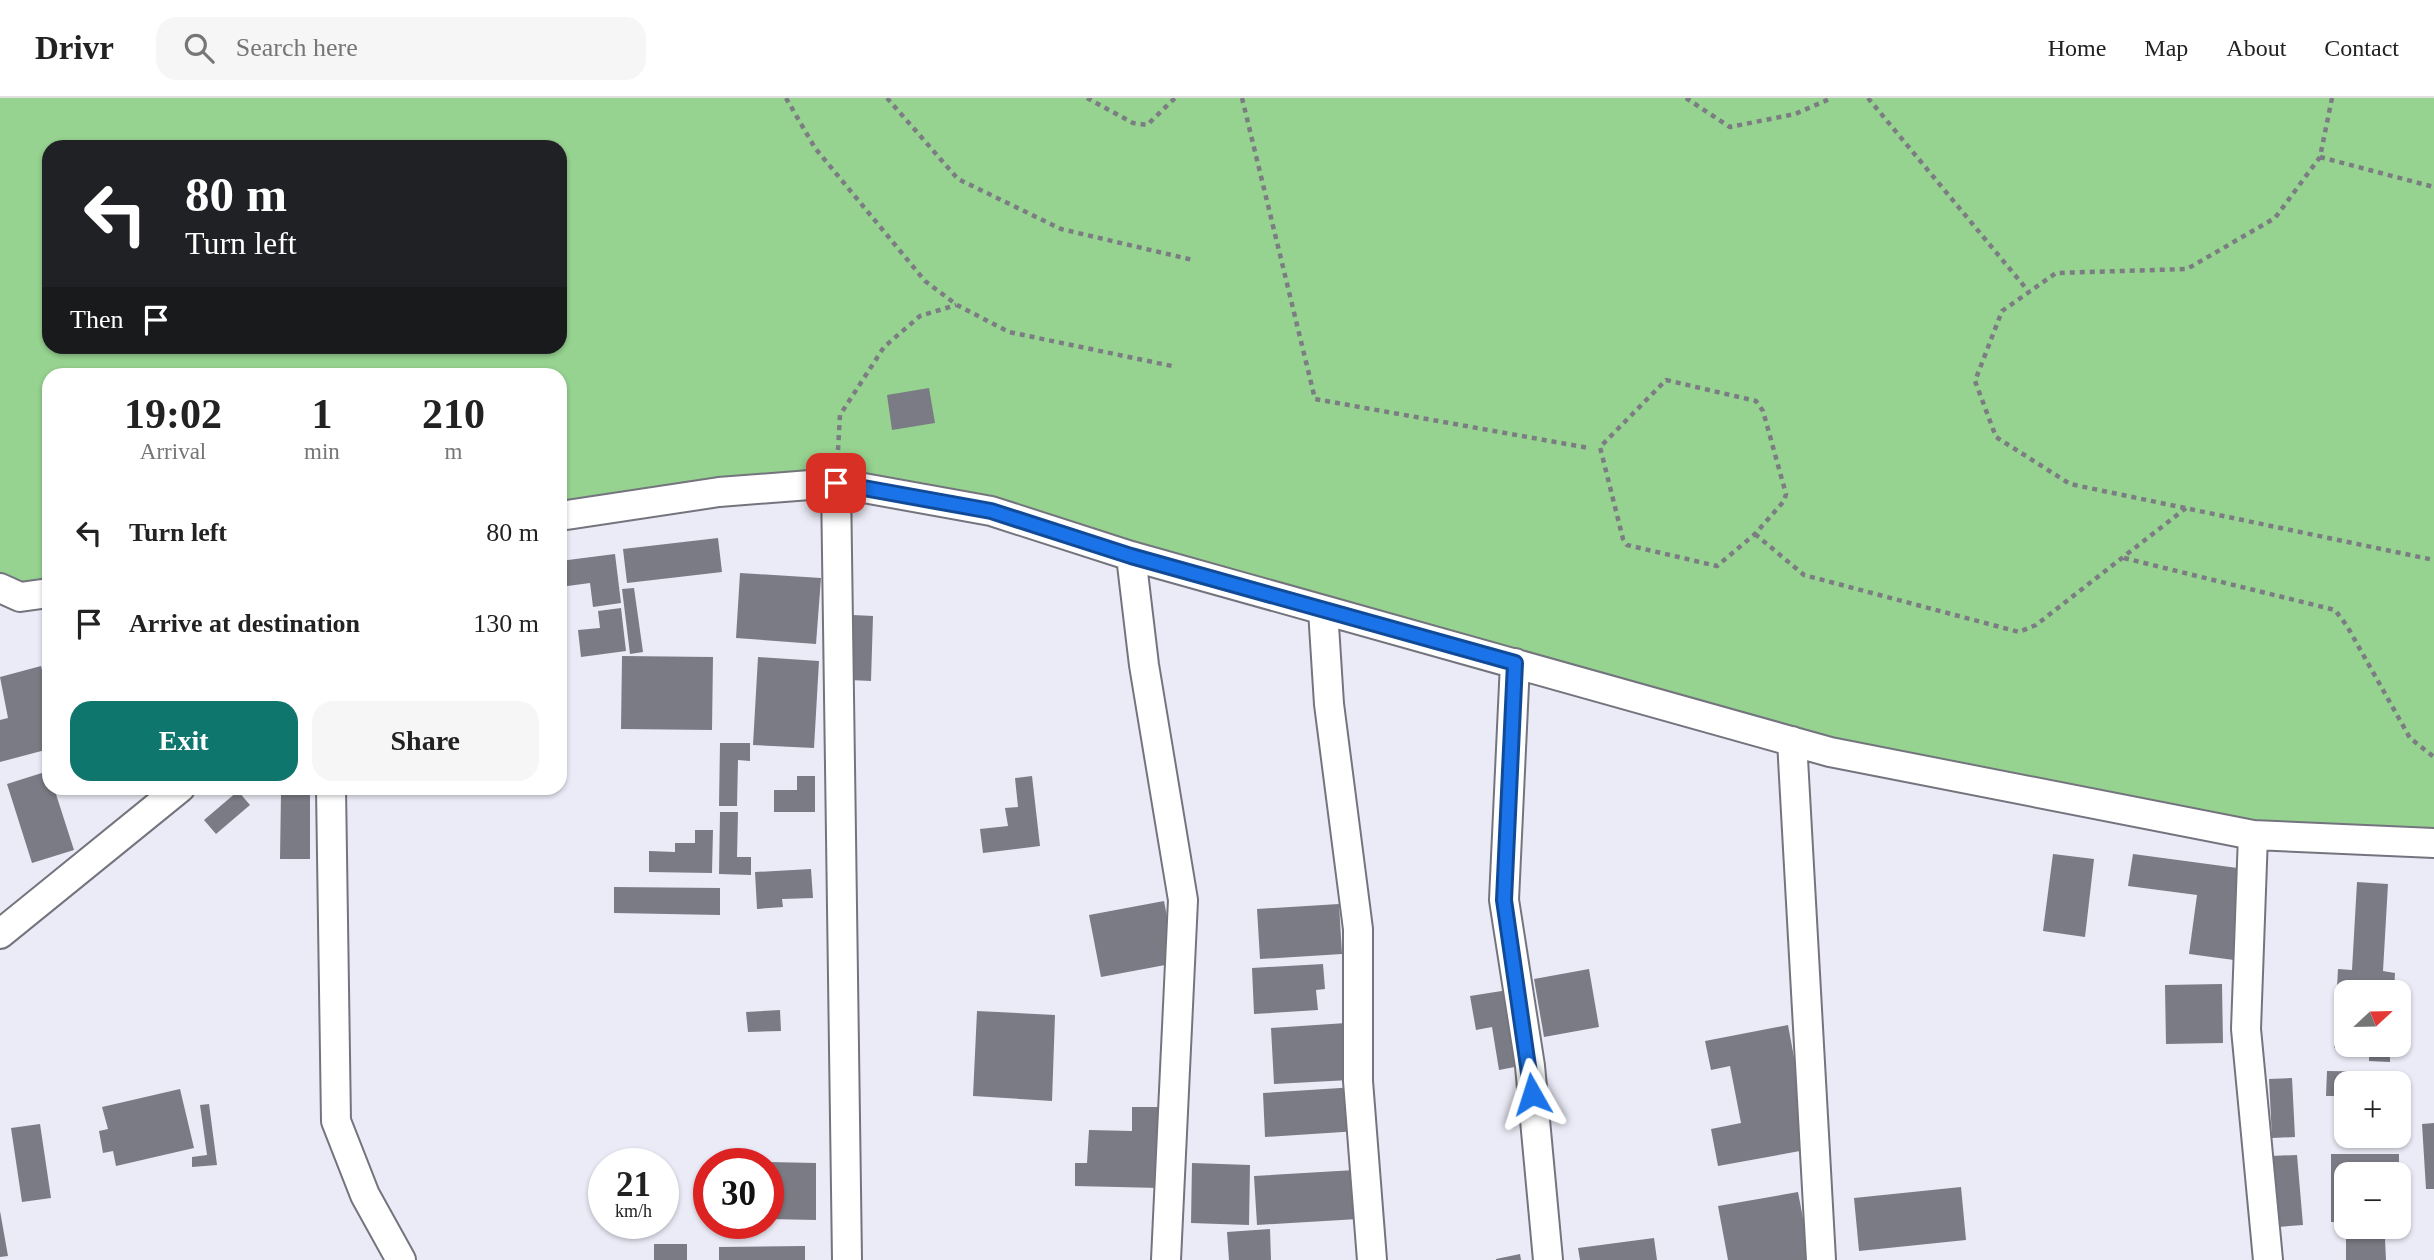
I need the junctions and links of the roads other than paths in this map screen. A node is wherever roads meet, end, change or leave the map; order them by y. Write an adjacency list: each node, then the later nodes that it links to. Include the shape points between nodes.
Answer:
1 (836, 483): 2 (street, via 719,492); 3 (street, via 991,511); 15 (street)
2 (567, 515)
3 (1131, 556): 6 (street); 16 (street, via 1183,900)
4 (0, 588): 5 (street, via 20,597)
5 (42, 594)
6 (1323, 610): 7 (street); 17 (street, via 1329,705 1358,929 1358,1081)
7 (1515, 663): 8 (street); 18 (street, via 1504,900 1530,1066)
8 (1793, 741): 11 (street); 19 (street)
9 (171, 795): 13 (street)
10 (331, 795): 14 (street, via 335,1121 365,1195)
11 (2253, 835): 12 (street); 20 (street, via 2246,1029)
12 (2434, 843)
13 (0, 934)
14 (401, 1260)
15 (847, 1260)
16 (1166, 1260)
17 (1372, 1260)
18 (1548, 1260)
19 (1821, 1260)
20 (2269, 1260)

